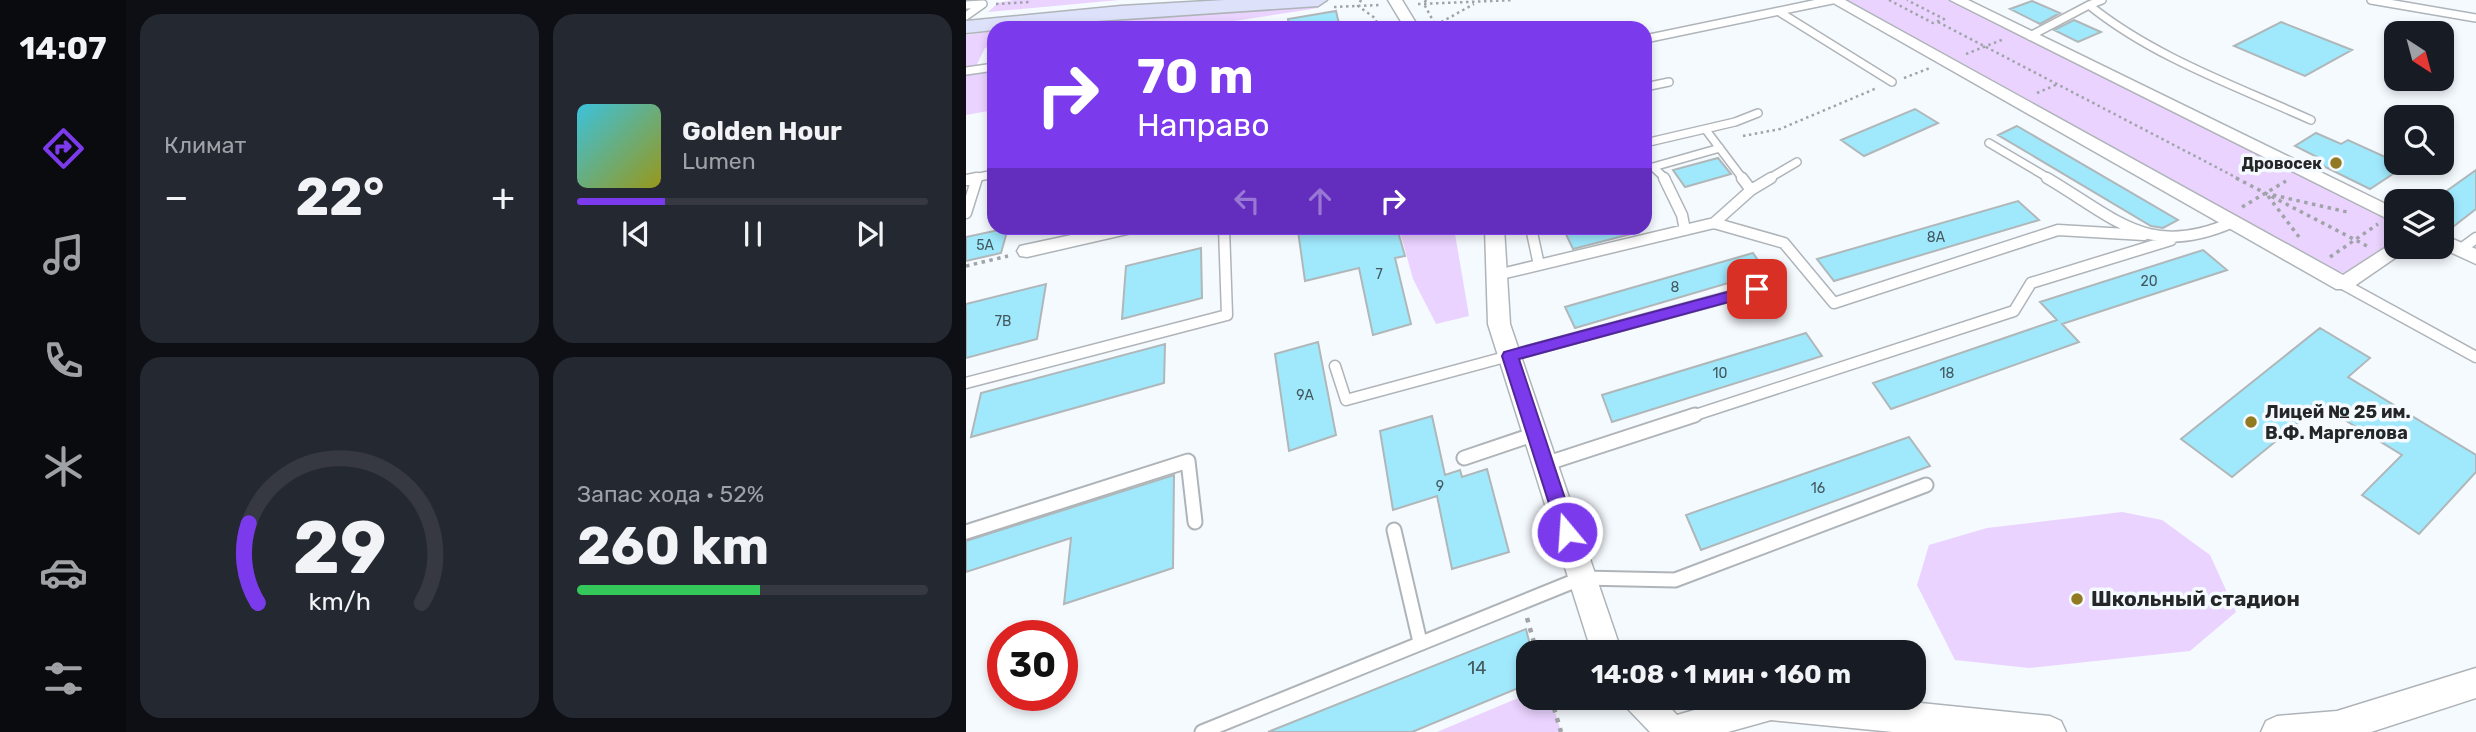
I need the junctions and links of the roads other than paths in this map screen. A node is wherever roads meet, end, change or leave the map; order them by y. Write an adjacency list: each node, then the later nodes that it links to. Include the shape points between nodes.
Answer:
1 (1197, 0): 11 (main road)
2 (1318, 0): 13 (main road)
3 (1395, 0): 14 (street)
4 (1833, 0): 10 (lane); 39 (street)
5 (1960, 0): 17 (street)
6 (2102, 0): 9 (lane)
7 (2371, 0): 12 (lane)
8 (966, 5): 11 (lane, via 983,4)
9 (2089, 5): 17 (lane); 25 (lane, via 2118,28 2160,51)
10 (1780, 13): 18 (lane); 22 (lane)
11 (966, 18)
12 (2476, 18)
13 (1028, 21)
14 (1408, 21)
15 (987, 25): 16 (main road)
16 (966, 27)
17 (2030, 36): 37 (street)
18 (1652, 38)
19 (987, 68): 20 (lane)
20 (966, 71)
21 (1669, 82): 23 (lane)
22 (1892, 82)
23 (1652, 86)
24 (1758, 113): 26 (lane)
25 (2311, 120)
26 (1706, 130): 27 (lane); 29 (lane)
27 (1652, 142)
28 (1989, 143): 46 (lane)
29 (1720, 148): 31 (lane); 36 (lane)
30 (1797, 162): 36 (lane)
31 (1652, 166)
32 (1652, 169): 41 (lane, via 1668,181)
33 (987, 175): 34 (lane)
34 (977, 177): 35 (lane); 38 (lane)
35 (966, 180)
36 (1751, 190): 40 (lane)
37 (2384, 211)
38 (966, 213)
39 (2228, 220): 47 (lane, via 2196,238); 54 (street)
40 (1714, 223): 41 (lane); 46 (lane, via 1784,243 1835,303 2058,230)
41 (1685, 230): 52 (lane)
42 (1098, 235): 50 (street)
43 (1224, 235): 59 (lane, via 1227,315)
44 (1494, 235): 53 (street)
45 (1533, 235): 52 (lane)
46 (2144, 235): 47 (lane)
47 (2171, 240): 62 (lane, via 2031,283 2014,311)
48 (2454, 243): 49 (street)
49 (2471, 248)
50 (1027, 251)
51 (2384, 258): 54 (street)
52 (1539, 265): 53 (lane)
53 (1497, 275): 56 (street, via 1499,324)
54 (2343, 284): 57 (lane)
55 (1757, 289): 56 (lane)
56 (1510, 356): 58 (lane, via 1346,400); 60 (street)
57 (2476, 357)
58 (1335, 366)
59 (966, 383)
60 (1535, 435): 61 (lane); 62 (street)
61 (1464, 458)
62 (1545, 464): 67 (street)
63 (1927, 485): 67 (lane, via 1675,580)
64 (1195, 522): 66 (lane, via 1188,461)
65 (1394, 530): 69 (lane)
66 (966, 532)
67 (1582, 578): 68 (street); 69 (lane)
68 (1603, 640)
69 (1420, 642): 73 (lane)
70 (2476, 683): 76 (street, via 2337,727)
71 (1651, 710): 74 (street)
72 (1873, 723): 74 (street, via 1771,704); 75 (street)
73 (1202, 732)
74 (1673, 732)
75 (2050, 732)
76 (2277, 732)

